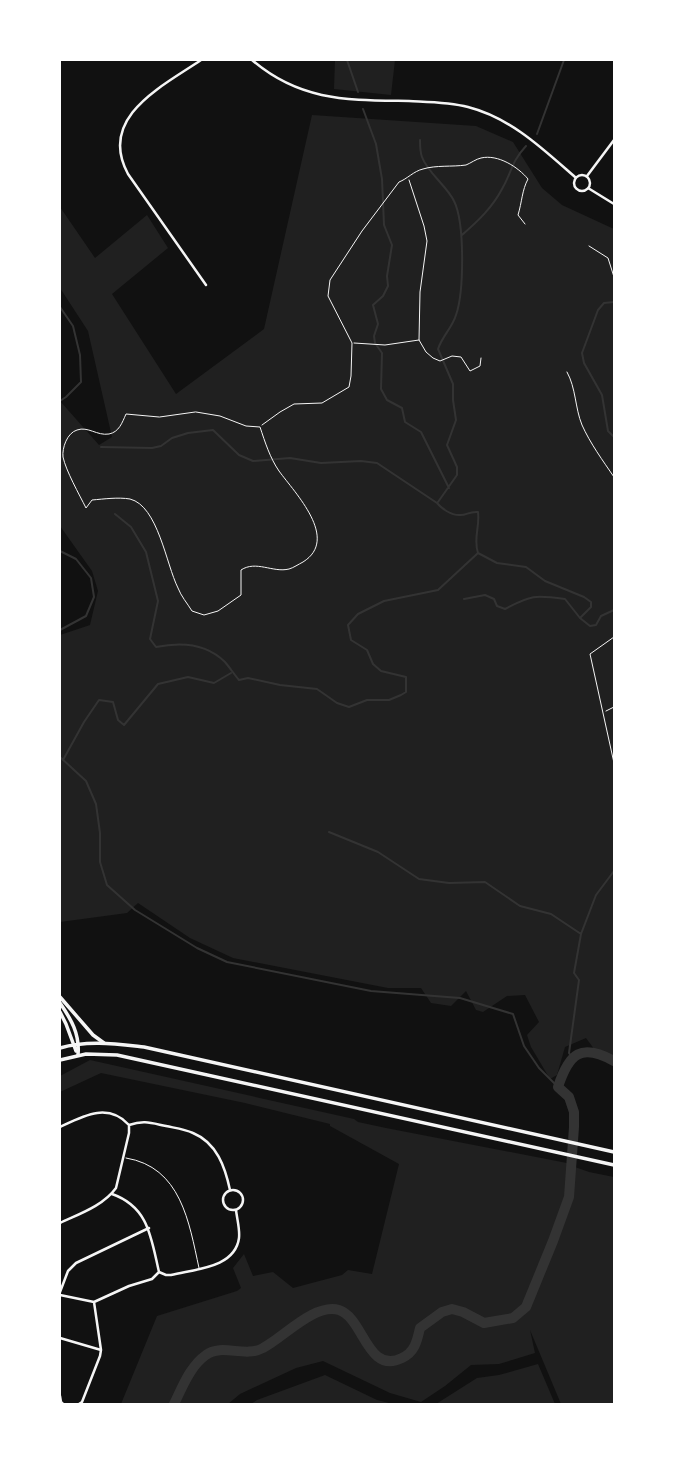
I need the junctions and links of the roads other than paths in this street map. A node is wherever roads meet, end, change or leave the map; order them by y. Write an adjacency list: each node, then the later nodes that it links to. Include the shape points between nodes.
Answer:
1 (201, 60): 8 (street, via 134,108 120,142 128,174)
2 (252, 60): 5 (street, via 282,81 321,96 444,103 483,111 536,143)
3 (614, 140): 4 (street)
4 (587, 176): 5 (street); 6 (street)
5 (575, 177): 6 (street, via 577,190)
6 (588, 188): 7 (street)
7 (614, 204)
8 (206, 285)
9 (60, 997): 12 (main road)
10 (60, 1003): 13 (main road, via 73,1023)
11 (60, 1012): 13 (main road)
12 (104, 1043): 13 (main road); 19 (main road, via 144,1047)
13 (76, 1044): 14 (main road); 15 (main road)
14 (60, 1048)
15 (78, 1055): 16 (main road); 21 (main road, via 129,1058)
16 (60, 1060)
17 (129, 1125): 18 (street, via 121,1117 99,1112); 20 (street); 22 (street, via 141,1121 198,1136 220,1158)
18 (60, 1127)
19 (614, 1152)
20 (124, 1157): 23 (street); 27 (lane, via 159,1172 169,1182 187,1213)
21 (614, 1165)
22 (230, 1190): 24 (street, via 223,1204); 24 (street, via 237,1190 243,1198)
23 (112, 1194): 25 (street); 26 (street, via 141,1214)
24 (236, 1210): 27 (street, via 239,1237 235,1250 224,1261)
25 (60, 1223)
26 (149, 1228): 28 (street); 29 (street, via 72,1266)
27 (199, 1268): 28 (street, via 166,1275)
28 (159, 1272): 30 (street)
29 (60, 1293): 30 (street)
30 (94, 1302): 32 (street)
31 (60, 1338): 32 (street)
32 (101, 1350): 35 (street)
33 (60, 1396): 34 (street)
34 (63, 1405)
35 (79, 1405)

